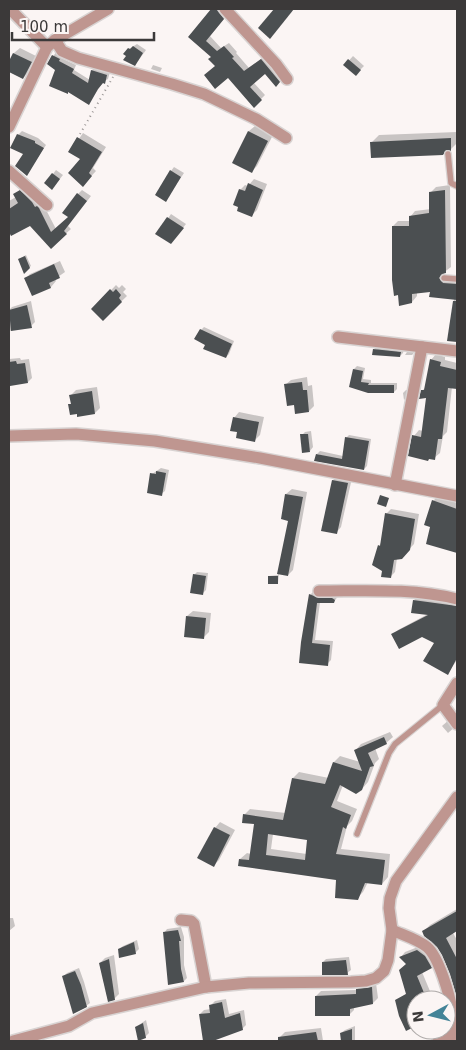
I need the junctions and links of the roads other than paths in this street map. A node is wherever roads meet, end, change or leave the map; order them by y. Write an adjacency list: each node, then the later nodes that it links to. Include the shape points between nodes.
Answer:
1 (10, 9): 4 (street)
2 (108, 9): 4 (street)
3 (225, 9): 5 (street)
4 (51, 44): 6 (street); 7 (street, via 78,58 204,94 256,119)
5 (287, 79)
6 (10, 119)
7 (286, 138)
8 (448, 154): 10 (lane, via 451,183)
9 (9, 171): 11 (street)
10 (457, 186)
11 (47, 205)
12 (444, 278): 13 (lane)
13 (457, 279)
14 (338, 337): 15 (street)
15 (422, 347): 16 (street); 18 (street)
16 (457, 351)
17 (9, 436): 18 (street, via 76,434 155,441)
18 (395, 485): 19 (street)
19 (457, 496)
20 (319, 591): 21 (street, via 404,591)
21 (457, 599)
22 (457, 683): 23 (street)
23 (443, 705): 24 (street); 26 (lane, via 395,744)
24 (457, 724)
25 (457, 797): 28 (street, via 396,881 389,908)
26 (357, 834)
27 (181, 920): 29 (street, via 194,924)
28 (392, 930): 29 (street, via 388,960 384,971 376,978); 30 (street, via 427,947)
29 (206, 988): 31 (street, via 92,1013 69,1026)
30 (448, 990)
31 (13, 1041)

